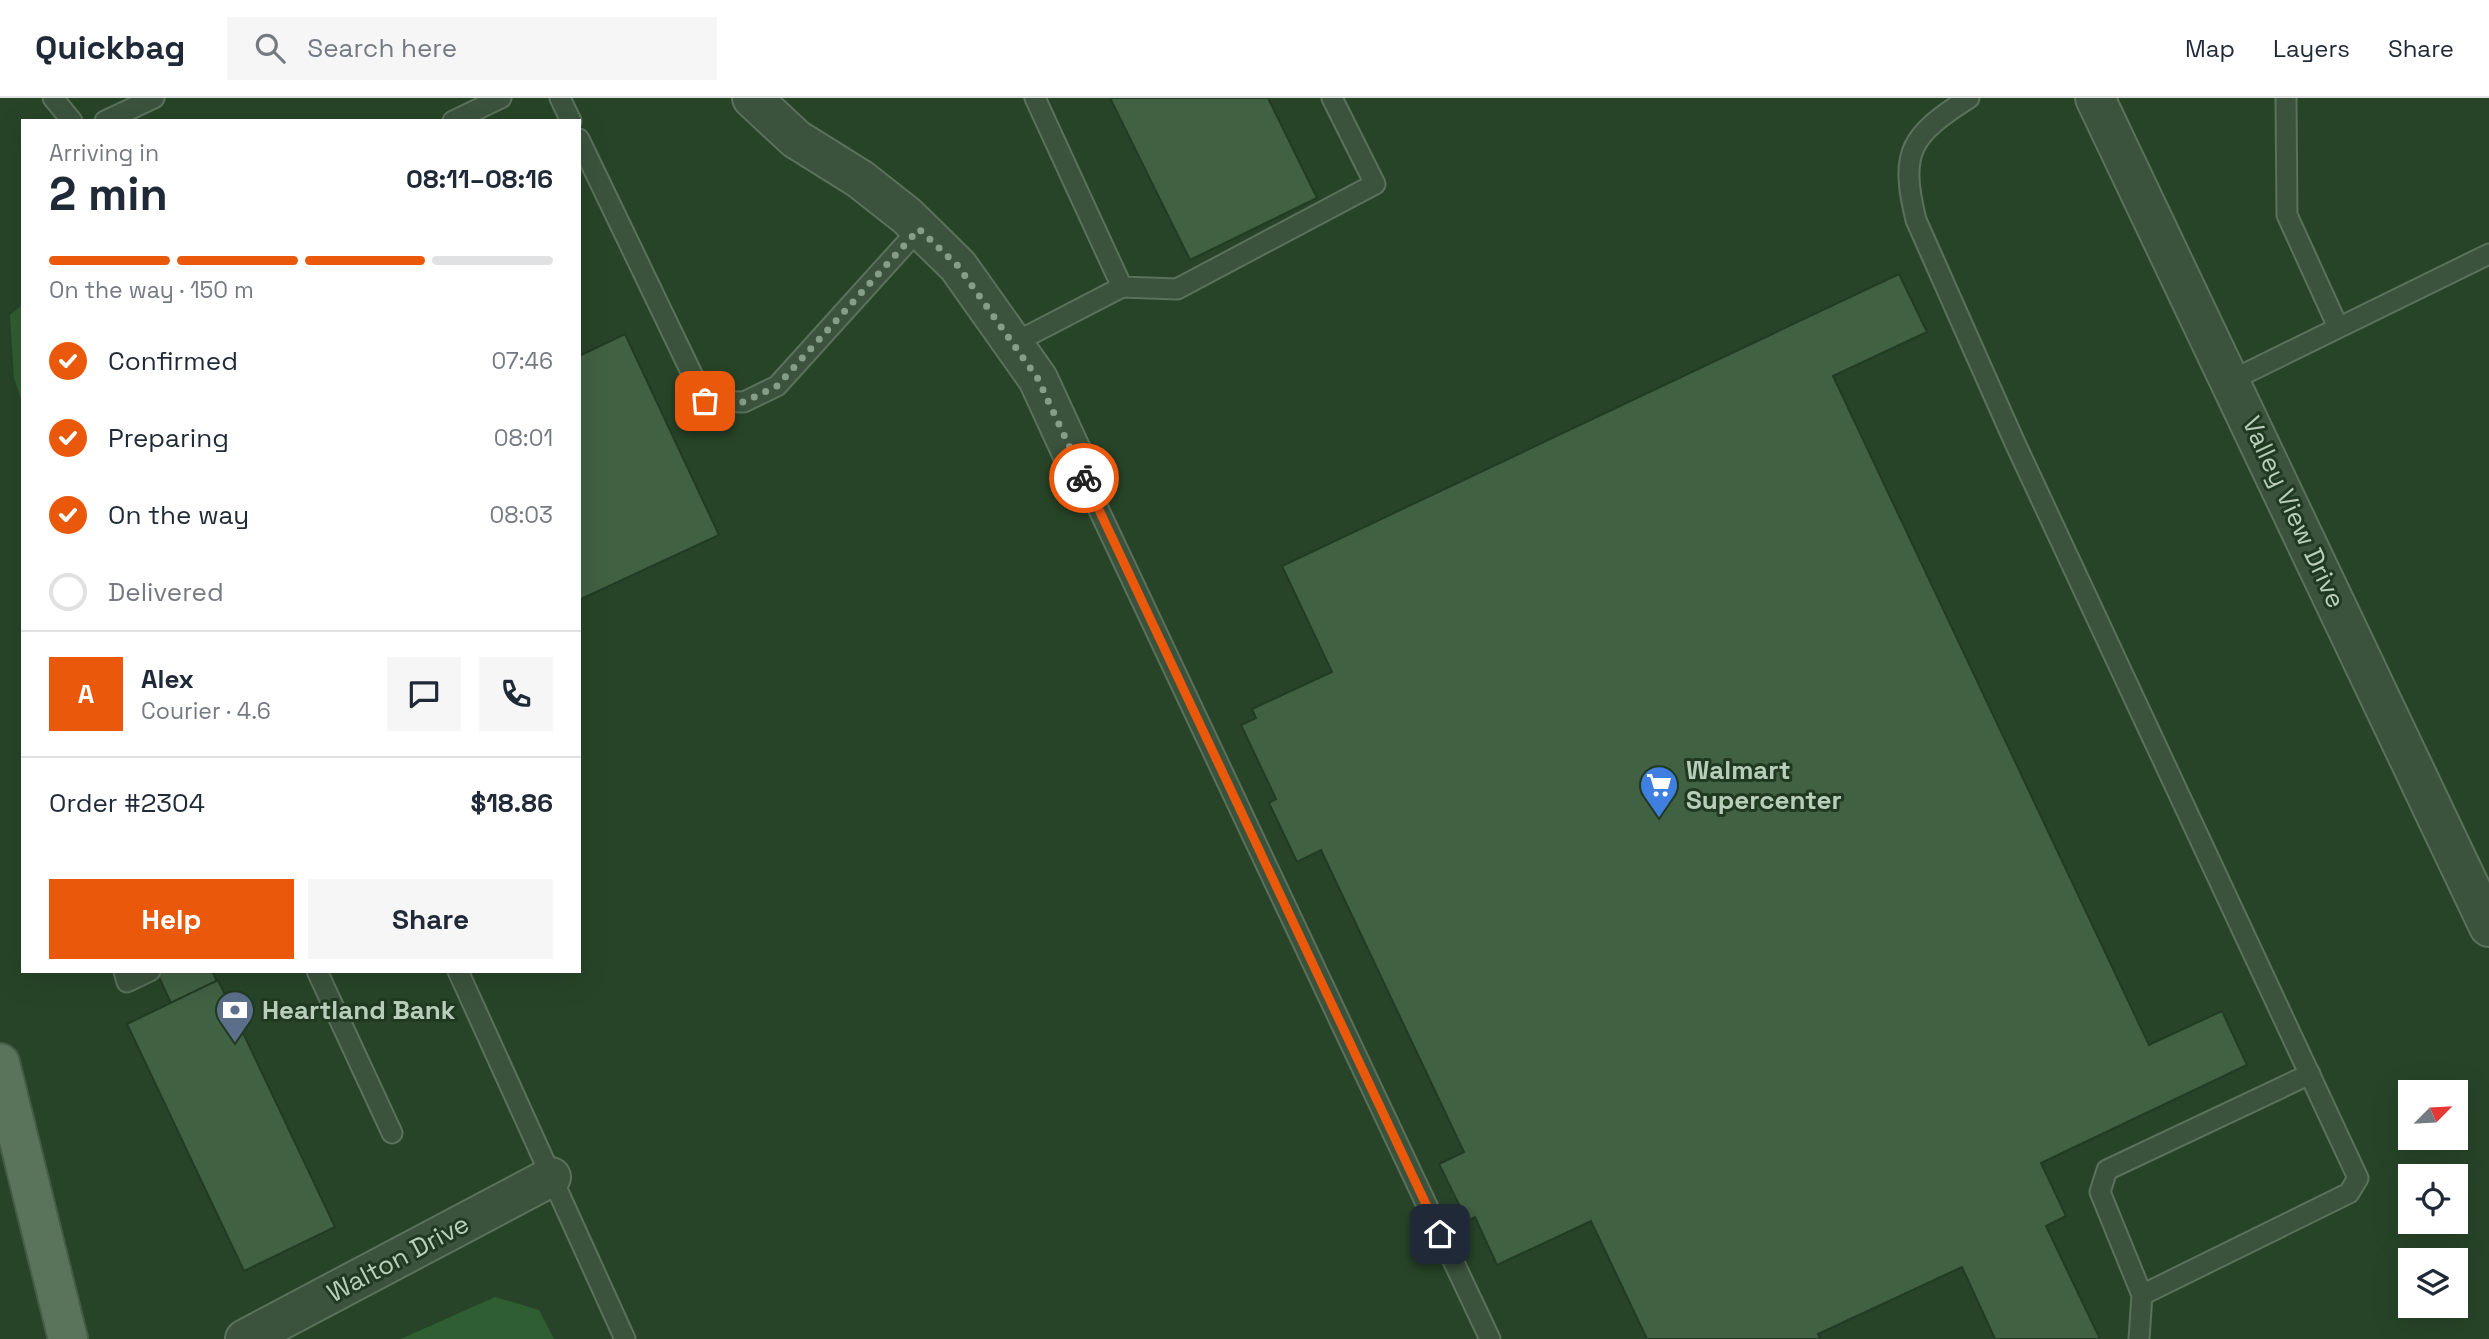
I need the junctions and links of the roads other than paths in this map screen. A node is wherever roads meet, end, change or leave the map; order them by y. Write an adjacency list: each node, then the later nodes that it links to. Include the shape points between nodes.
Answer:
1 (53, 98): 11 (lane)
2 (154, 98): 12 (lane)
3 (501, 98): 13 (lane)
4 (560, 98): 14 (lane)
5 (752, 98): 16 (street, via 796,139 860,179)
6 (1035, 98): 18 (lane)
7 (1332, 98): 18 (lane, via 1375,184 1177,289)
8 (1969, 98): 29 (lane, via 1935,120 1911,152 1907,183 1916,220 2015,443)
9 (2095, 98): 21 (street, Valley View Drive)
10 (2286, 98): 19 (lane, via 2287,215)
11 (70, 119)
12 (109, 119)
13 (457, 119)
14 (569, 119)
15 (581, 143): 16 (lane, via 705,401 744,402 777,386)
16 (919, 229): 20 (street, via 958,266)
17 (2489, 254): 19 (lane)
18 (1122, 286): 20 (lane)
19 (2338, 327): 21 (lane)
20 (1014, 343): 22 (street, via 1038,379)
21 (2232, 380): 23 (street, Valley View Drive)
22 (1072, 453): 36 (lane)
23 (2489, 927)
24 (125, 973): 25 (lane, via 127,982)
25 (146, 973)
26 (318, 973): 30 (lane)
27 (459, 973): 31 (lane)
28 (0, 1063): 33 (main road)
29 (2311, 1074): 32 (lane, via 2107,1170 2100,1192); 32 (lane, via 2358,1178 2349,1193)
30 (392, 1133)
31 (551, 1177): 34 (street, Walton Drive); 35 (lane)
32 (2142, 1295): 37 (lane)
33 (68, 1339)
34 (245, 1339)
35 (625, 1339)
36 (1490, 1339)
37 (2139, 1339)

